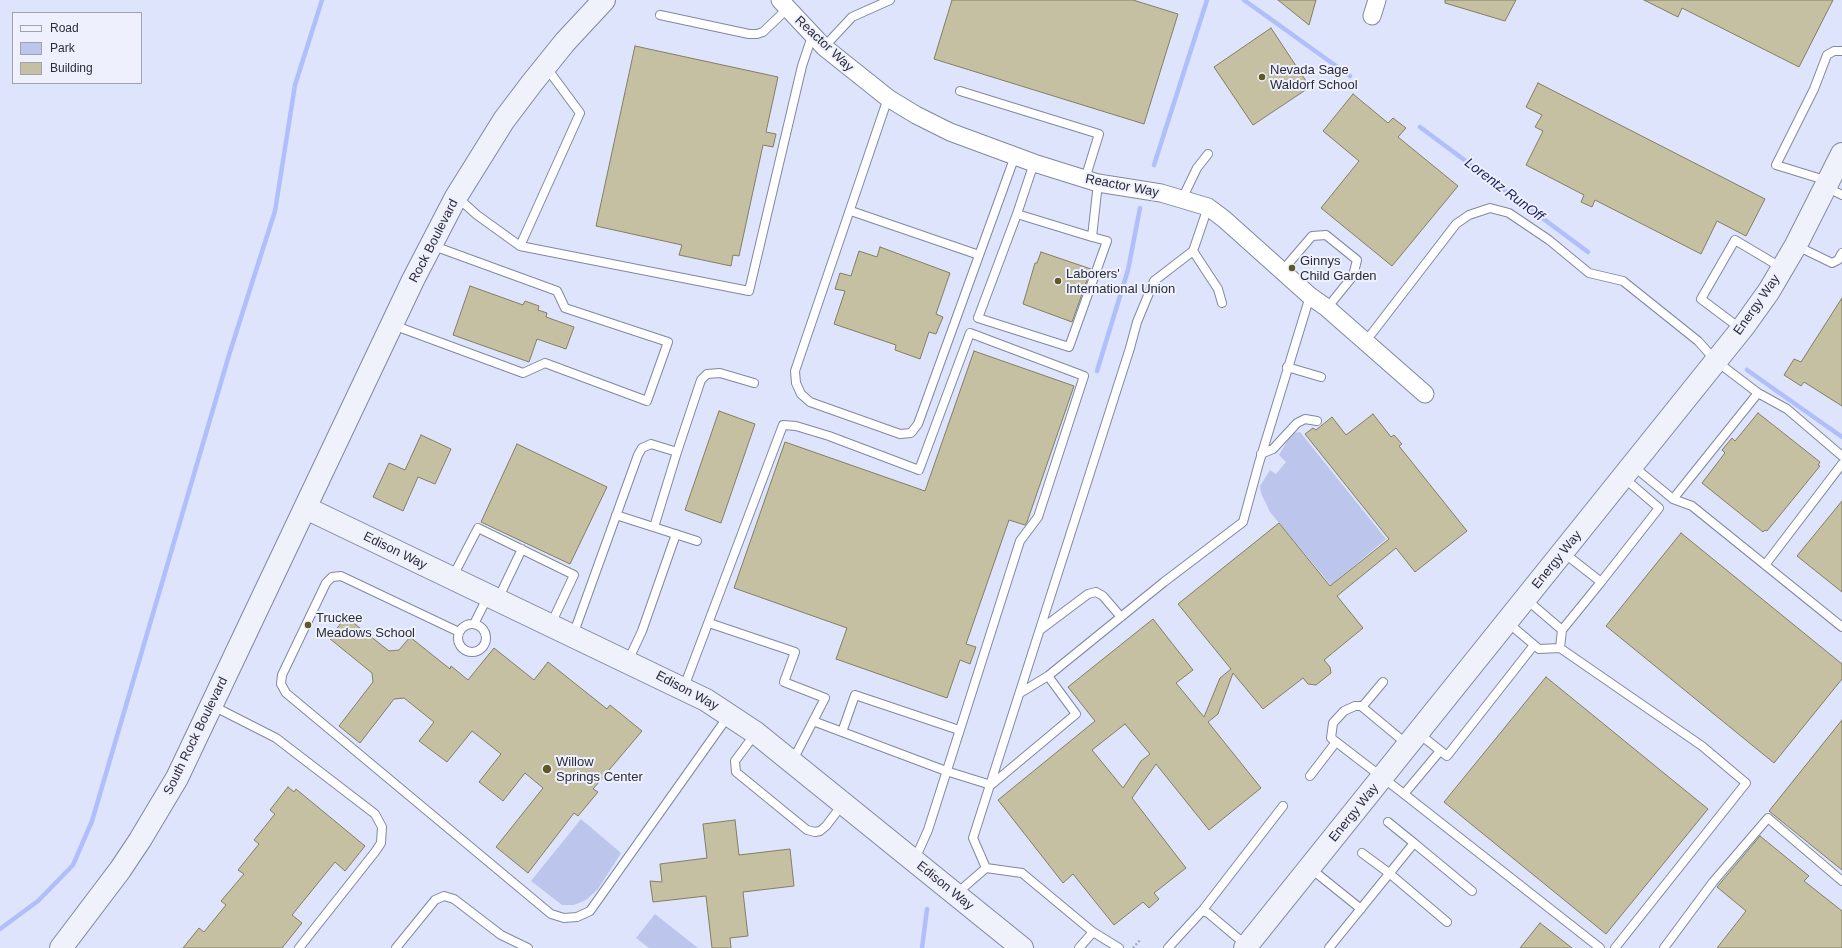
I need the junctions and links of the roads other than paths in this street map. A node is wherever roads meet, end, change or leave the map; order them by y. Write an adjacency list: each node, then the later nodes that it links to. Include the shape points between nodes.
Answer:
1 (604, 0): 9 (street, Rock Boulevard)
2 (890, 0): 7 (lane, via 852,17)
3 (1377, 0): 6 (street)
4 (783, 5): 5 (lane, via 764,32 757,34); 7 (street, Reactor Way)
5 (660, 14)
6 (1372, 16)
7 (818, 42): 11 (street, Reactor Way); 26 (lane, via 802,66 749,291)
8 (1842, 51): 17 (lane, via 1827,54 1814,88 1776,165)
9 (545, 67): 18 (street, Rock Boulevard, via 504,120); 26 (lane, via 580,113)
10 (960, 91): 16 (lane, via 1099,134)
11 (888, 98): 14 (street, Reactor Way, via 950,132); 21 (lane)
12 (1208, 154): 19 (lane, via 1197,168)
13 (1842, 154): 17 (street, Energy Way)
14 (1015, 156): 15 (street, Reactor Way); 29 (lane)
15 (1034, 163): 16 (street, Reactor Way); 22 (lane)
16 (1092, 181): 19 (street, Reactor Way, via 1162,193); 23 (lane)
17 (1832, 188): 25 (street, Energy Way)
18 (456, 197): 24 (street, Rock Boulevard); 26 (lane)
19 (1182, 200): 20 (street, Reactor Way)
20 (1208, 207): 27 (lane); 31 (street, Reactor Way)
21 (851, 211): 29 (lane); 29 (lane, via 796,371 796,383 801,394 810,402 900,434 911,433 918,424)
22 (1017, 214): 23 (lane); 23 (lane, via 978,318 1069,347 1107,241)
23 (1092, 237)
24 (431, 244): 35 (street, Rock Boulevard); 35 (lane, via 557,291 566,308 668,342 647,402 545,363 523,373)
25 (1796, 245): 28 (lane, via 1832,263 1838,260); 30 (street, Energy Way)
26 (520, 246)
27 (1193, 251): 33 (lane, via 1218,289); 69 (lane, via 1154,281 1137,322)
28 (1842, 253)
29 (979, 255)
30 (1782, 268): 36 (street, Energy Way); 36 (lane, via 1736,240 1701,299)
31 (1282, 271): 32 (street, Reactor Way); 34 (lane, via 1312,236 1326,235 1351,255 1357,260 1353,276)
32 (1310, 296): 34 (street, Reactor Way); 39 (lane)
33 (1222, 303)
34 (1327, 308): 37 (street, Reactor Way)
35 (392, 325): 51 (street, Rock Boulevard)
36 (1742, 329): 38 (street, Energy Way)
37 (1366, 341): 38 (lane, via 1456,224 1470,215 1490,208 1509,213 1589,273 1623,281 1698,341); 43 (street, Reactor Way)
38 (1716, 361): 42 (lane); 49 (street, Energy Way)
39 (1287, 367): 40 (lane); 46 (lane)
40 (1321, 377)
41 (754, 384): 45 (lane, via 720,373 707,374 700,380)
42 (1758, 393): 47 (lane, via 1787,409); 50 (lane)
43 (1425, 394)
44 (1316, 421): 46 (lane, via 1305,419 1297,423 1273,449)
45 (677, 452): 52 (lane, via 651,444 642,448); 53 (lane)
46 (1262, 454): 63 (lane, via 1243,522)
47 (1842, 456)
48 (1842, 464): 58 (lane)
49 (1628, 472): 50 (lane); 57 (street, Energy Way); 60 (lane, via 1659,508)
50 (1673, 500): 58 (lane, via 1692,506)
51 (306, 508): 59 (street, Edison Way); 80 (street, South Rock Boulevard)
52 (616, 515): 53 (lane); 72 (lane)
53 (654, 527): 54 (lane)
54 (676, 534): 55 (lane); 75 (lane, via 642,631)
55 (697, 541)
56 (522, 549): 59 (lane, via 478,528); 61 (lane); 67 (lane, via 574,575)
57 (1564, 552): 60 (lane); 62 (street, Energy Way)
58 (1765, 565): 68 (lane)
59 (451, 578): 61 (street, Edison Way)
60 (1601, 582): 70 (lane)
61 (492, 598): 66 (lane); 67 (street, Edison Way)
62 (1526, 599): 64 (street, Energy Way); 70 (lane)
63 (1121, 617): 69 (lane, via 1103,596 1096,592 1088,594); 76 (lane)
64 (1507, 622): 73 (lane); 87 (street, Energy Way)
65 (708, 623): 78 (lane); 83 (lane, via 795,652 784,682 825,698); 84 (lane, via 783,425 796,426 829,436 919,470 970,333 1084,376 1038,517 1020,542)
66 (474, 624): 71 (lane, via 465,626); 71 (lane, via 482,628 485,637 480,649 472,652 463,649 458,641)
67 (550, 626): 72 (street, Edison Way)
68 (1842, 627)
69 (1040, 630): 79 (lane)
70 (1562, 630): 74 (lane)
71 (459, 632): 82 (lane, via 340,576 332,577 326,583 282,675 281,684 286,693 551,914 564,918 577,917 590,911)
72 (572, 636): 75 (street, Edison Way)
73 (1534, 645): 74 (lane, via 1539,649); 89 (lane, via 1447,756)
74 (1560, 648): 123 (lane, via 1702,746 1746,783)
75 (628, 662): 78 (street, Edison Way)
76 (1048, 676): 79 (lane); 94 (lane, via 1076,714)
77 (1383, 682): 81 (lane)
78 (683, 688): 82 (street, Edison Way)
79 (1020, 694): 94 (lane)
80 (212, 706): 114 (street, South Rock Boulevard, via 177,778 140,840); 115 (lane, via 276,738 375,814 382,827 381,843 375,852)
81 (1362, 707): 87 (lane); 88 (lane, via 1355,706 1344,711 1333,723 1331,738)
82 (729, 714): 86 (street, Edison Way)
83 (812, 722): 85 (lane); 90 (lane)
84 (959, 730): 85 (lane, via 855,695); 91 (lane)
85 (842, 732): 91 (lane)
86 (756, 733): 90 (street, Edison Way); 96 (lane, via 735,761 736,772 807,830 820,831)
87 (1413, 739): 89 (lane); 93 (street, Energy Way)
88 (1336, 742): 92 (lane); 93 (lane)
89 (1440, 750): 95 (lane)
90 (792, 762): 96 (street, Edison Way)
91 (946, 771): 94 (lane); 101 (lane, via 928,830)
92 (1310, 776)
93 (1383, 777): 95 (lane); 103 (street, Energy Way)
94 (990, 785): 102 (lane, via 973,838)
95 (1404, 794): 122 (lane)
96 (843, 803): 101 (street, Edison Way)
97 (1283, 806): 109 (lane)
98 (1388, 822): 99 (lane)
99 (1414, 843): 104 (lane); 106 (lane)
100 (1362, 853): 104 (lane)
101 (914, 860): 107 (street, Edison Way)
102 (986, 868): 107 (lane); 111 (lane, via 1022,873)
103 (1309, 868): 108 (lane); 113 (street, Energy Way)
104 (1389, 874): 108 (lane); 110 (lane)
105 (1842, 881): 124 (lane, via 1768,818 1713,882)
106 (1472, 891)
107 (956, 894): 112 (street, Edison Way)
108 (1361, 909): 121 (lane)
109 (1202, 911): 113 (lane, via 1208,913); 120 (lane)
110 (1447, 922)
111 (1093, 932): 118 (lane); 119 (lane)
112 (1018, 947)
113 (1245, 947)
114 (61, 948)
115 (299, 948)
116 (396, 948): 117 (lane, via 435,900 444,896 454,899 501,935)
117 (528, 948)
118 (1079, 948)
119 (1119, 948)
120 (1168, 948)
121 (1329, 948)
122 (1600, 948)
123 (1615, 948)
124 (1664, 948)

